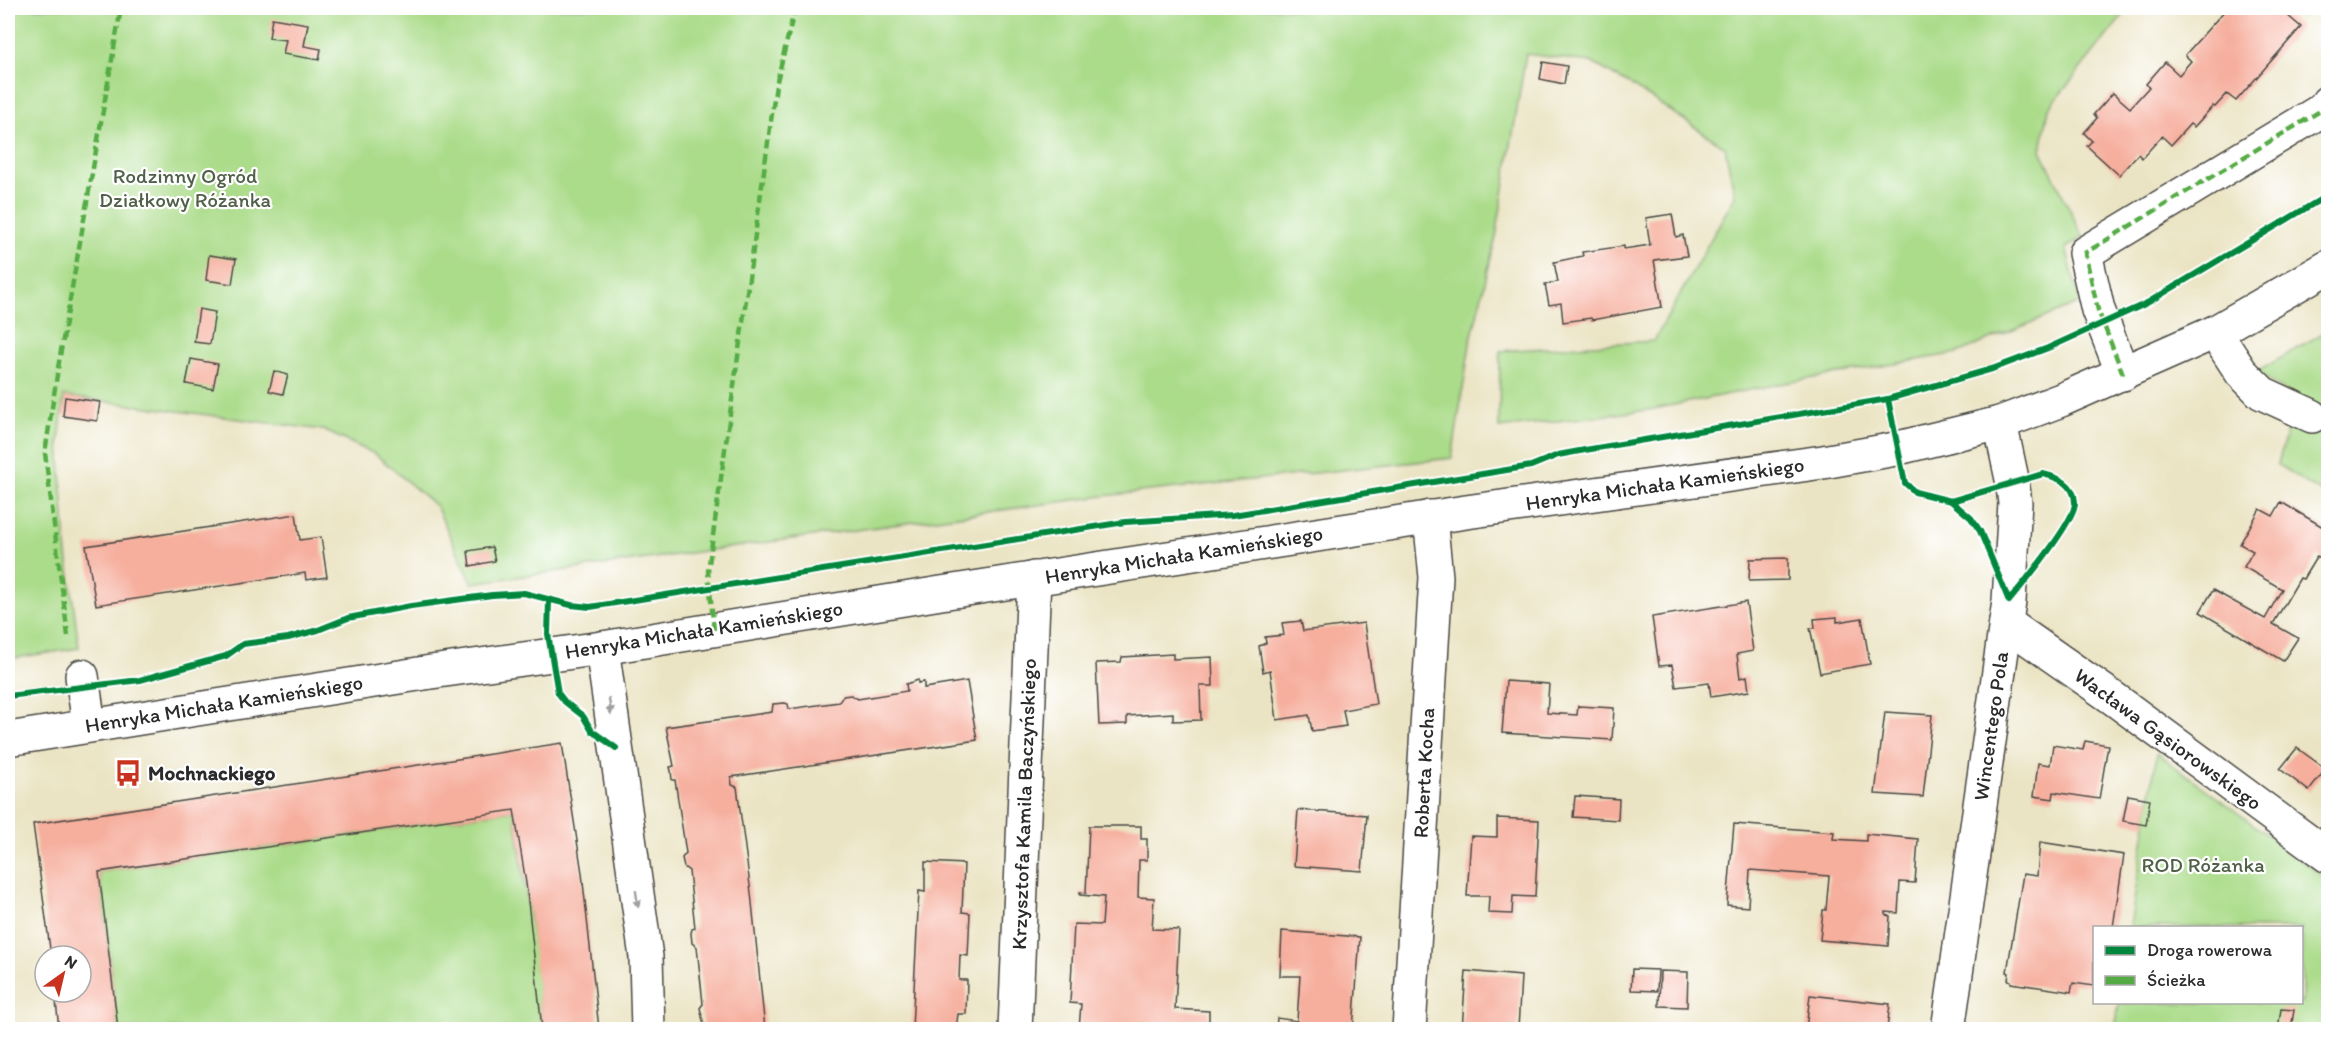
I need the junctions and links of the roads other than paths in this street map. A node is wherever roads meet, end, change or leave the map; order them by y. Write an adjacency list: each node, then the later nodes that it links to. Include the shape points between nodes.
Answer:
1 (2328, 102): 4 (street, via 2322,110 2085,253 2098,310)
2 (2328, 267): 3 (street, Henryka Michała Kamieńskiego)
3 (2215, 332): 4 (street, Henryka Michała Kamieńskiego); 5 (street, via 2241,372 2262,393)
4 (2124, 374): 6 (street, Henryka Michała Kamieńskiego)
5 (2312, 416)
6 (2000, 423): 7 (street, Henryka Michała Kamieńskiego, via 1823,462); 9 (street, Wincentego Pola, via 2015,503)
7 (1430, 518): 8 (street, Henryka Michała Kamieńskiego); 17 (street, Roberta Kocha, via 1436,577)
8 (1034, 578): 10 (street, Henryka Michała Kamieńskiego); 16 (street, Krzysztofa Kamila Baczyńskiego)
9 (2006, 623): 14 (street, Wacława Gąsiorowskiego); 18 (street, Wincentego Pola)
10 (602, 648): 12 (street, Henryka Michała Kamieńskiego); 15 (street, one-way to 15, via 646,957)
11 (82, 676): 12 (street)
12 (89, 726): 13 (street, Henryka Michała Kamieńskiego)
13 (8, 739)
14 (2328, 856)
15 (648, 1029)
16 (1015, 1029)
17 (1409, 1029)
18 (1948, 1029)

